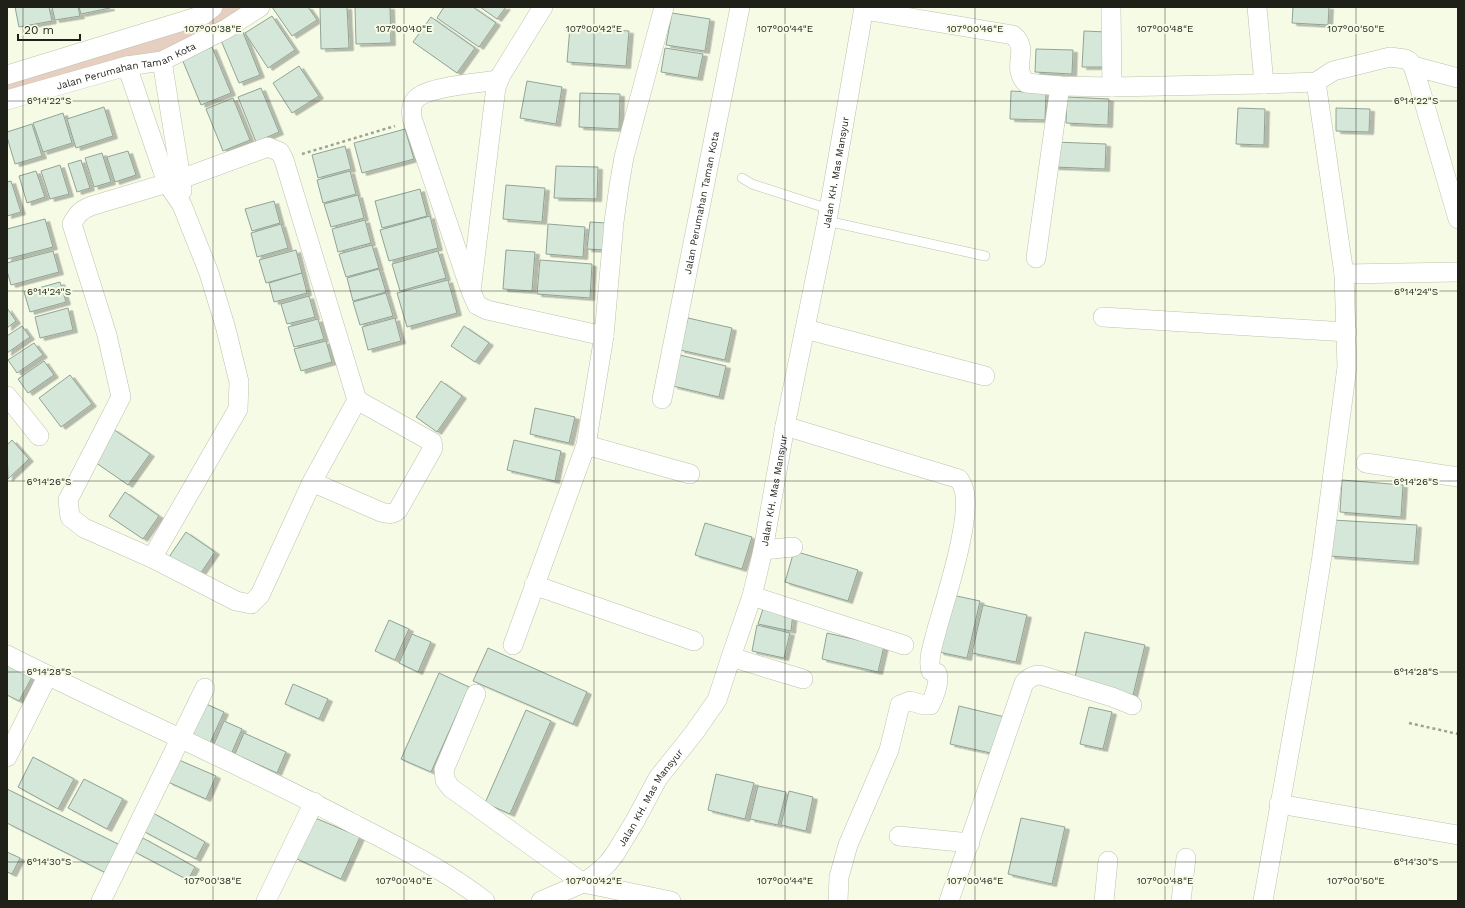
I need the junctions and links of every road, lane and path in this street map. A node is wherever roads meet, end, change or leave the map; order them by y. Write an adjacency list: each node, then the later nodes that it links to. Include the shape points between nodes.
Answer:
1 (213, 7): 12 (street, via 203,15)
2 (260, 7): 9 (street, Jalan Perumahan Taman Kota, via 226,29)
3 (543, 7): 14 (street)
4 (664, 7): 34 (street, via 626,149 619,186)
5 (740, 7): 37 (street, Jalan Perumahan Taman Kota)
6 (1111, 7): 18 (street)
7 (1257, 7): 16 (street)
8 (864, 8): 17 (street, via 1013,35 1018,38 1021,45 1019,71 1022,79 1026,83); 24 (street, Jalan KH. Mas Mansyur)
9 (162, 61): 10 (street, Jalan Perumahan Taman Kota); 23 (street)
10 (127, 66): 19 (street, Jalan Perumahan Taman Kota); 23 (street)
11 (1413, 66): 13 (street); 15 (street, via 1405,59 1390,57 1333,71); 25 (street)
12 (7, 75)
13 (1458, 78)
14 (499, 80): 20 (street, via 439,89 421,95 412,104); 30 (street, via 494,99)
15 (1316, 82): 16 (street); 29 (street)
16 (1264, 84): 18 (street)
17 (1060, 86): 18 (street); 27 (street)
18 (1112, 87)
19 (7, 100)
20 (412, 120): 21 (path); 30 (street)
21 (284, 160): 23 (street, via 280,152 268,147); 38 (street)
22 (742, 178): 24 (lane)
23 (174, 181): 48 (street, via 209,273 226,329 239,382 238,409); 48 (street, via 84,209 72,224 107,335 121,397 68,500 70,516 84,528)
24 (828, 215): 26 (lane); 32 (street, Jalan KH. Mas Mansyur)
25 (1458, 218)
26 (985, 256)
27 (1036, 258)
28 (1458, 272): 29 (street)
29 (1344, 274): 33 (street)
30 (471, 291): 34 (street, via 477,305 487,310)
31 (1103, 317): 33 (street)
32 (805, 329): 35 (street); 39 (street, Jalan KH. Mas Mansyur)
33 (1347, 332): 66 (street, via 1347,366 1322,556)
34 (604, 336): 41 (street)
35 (985, 376)
36 (7, 396): 40 (street)
37 (662, 399)
38 (357, 400): 45 (street); 45 (street, via 432,442 433,448 428,458 394,514 382,512)
39 (785, 426): 47 (street, Jalan KH. Mas Mansyur); 78 (street, via 959,479 964,487 966,504 961,543 929,665 938,677 933,698 930,705 910,702 900,705 889,750 848,845 839,877)
40 (39, 436)
41 (586, 445): 43 (street); 49 (street)
42 (1366, 463): 44 (street)
43 (690, 474)
44 (1458, 477)
45 (312, 482): 48 (street, via 260,595 251,604 236,602)
46 (793, 547): 47 (street)
47 (763, 550): 50 (street, Jalan KH. Mas Mansyur)
48 (152, 558)
49 (534, 585): 51 (street); 52 (street)
50 (752, 596): 53 (street); 55 (street, Jalan KH. Mas Mansyur)
51 (694, 641)
52 (513, 645)
53 (904, 645)
54 (7, 655): 56 (street)
55 (731, 657): 57 (street); 72 (street, Jalan KH. Mas Mansyur, via 717,700 653,785 615,854 596,874)
56 (48, 675): 63 (street); 64 (street)
57 (803, 678)
58 (205, 688): 63 (street)
59 (476, 694): 72 (street, via 444,770 447,784)
60 (1132, 705): 69 (street, via 1040,675 1028,679 1024,683)
61 (1409, 723): 62 (path)
62 (1458, 734)
63 (180, 738): 65 (street); 73 (street)
64 (7, 756)
65 (314, 802): 74 (street); 75 (street, via 431,866)
66 (1279, 804): 67 (street); 82 (street)
67 (1458, 835)
68 (899, 836): 69 (street)
69 (970, 843): 79 (street)
70 (1186, 858): 81 (street)
71 (1108, 861): 80 (street)
72 (583, 883): 76 (street, Jalan KH. Mas Mansyur); 77 (street)
73 (101, 901)
74 (266, 901)
75 (485, 901)
76 (541, 901)
77 (671, 901)
78 (838, 901)
79 (949, 901)
80 (1104, 901)
81 (1181, 901)
82 (1263, 901)

